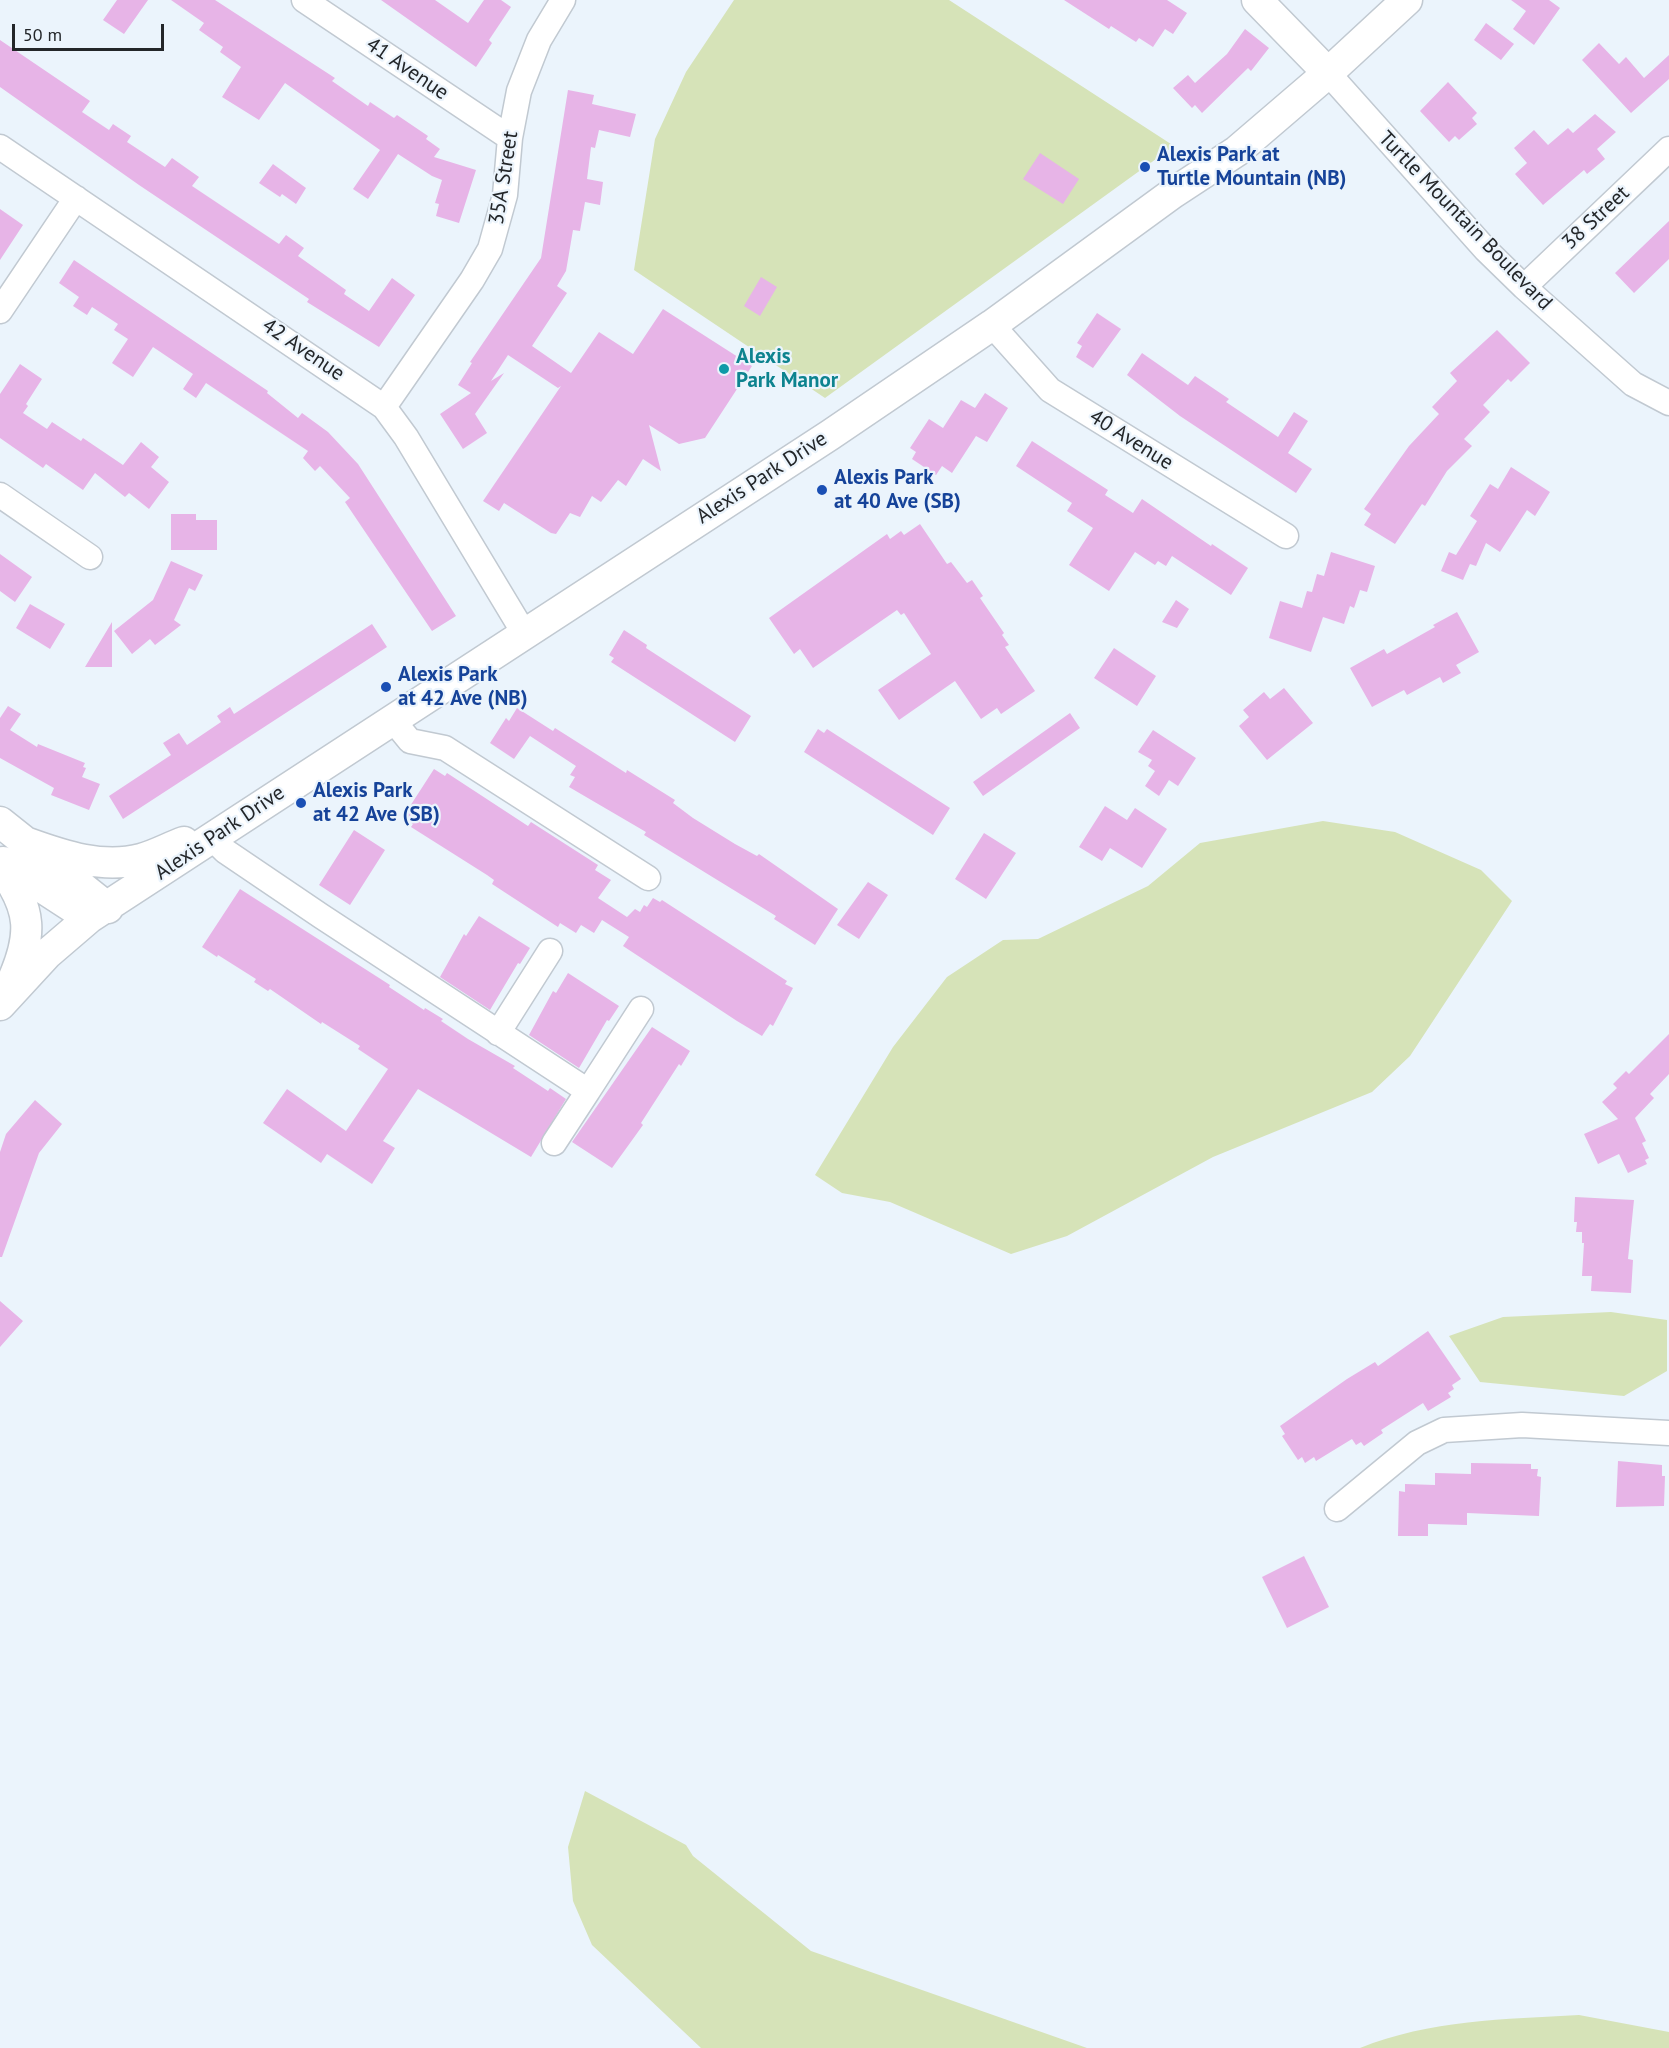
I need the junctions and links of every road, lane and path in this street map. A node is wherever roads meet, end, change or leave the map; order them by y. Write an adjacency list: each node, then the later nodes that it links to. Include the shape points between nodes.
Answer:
1 (304, 0): 6 (street, 41 Avenue)
2 (563, 0): 6 (street, 35A Street, via 529,62)
3 (1257, 0): 5 (street)
4 (1407, 0): 5 (street, Alexis Park Drive)
5 (1328, 73): 10 (street, Turtle Mountain Boulevard, via 1486,250); 12 (street, Alexis Park Drive, via 1237,151)
6 (510, 138): 14 (street, 35A Street, via 506,195 490,249)
7 (0, 147): 9 (street, 42 Avenue)
8 (1669, 149): 10 (street, 38 Street)
9 (76, 198): 11 (street); 14 (street, 42 Avenue)
10 (1524, 287): 13 (street, Turtle Mountain Boulevard, via 1633,384)
11 (0, 311)
12 (992, 325): 16 (street, 40 Avenue, via 1050,390); 18 (street, Alexis Park Drive)
13 (1669, 403)
14 (384, 407): 18 (street, 42 Avenue)
15 (0, 495): 17 (street)
16 (1286, 536)
17 (90, 557)
18 (524, 633): 19 (street, Alexis Park Drive)
19 (392, 719): 21 (street, Alexis Park Drive); 25 (street, via 410,741 446,748)
20 (0, 822): 22 (street)
21 (222, 830): 22 (street, via 140,859 101,863); 26 (street, Alexis Park Drive); 30 (street, via 225,851)
22 (28, 843): 26 (street)
23 (0, 860): 26 (street)
24 (0, 866): 28 (street, via 15,885 26,916 28,938)
25 (648, 879)
26 (98, 913): 28 (street, Alexis Park Drive, via 47,954)
27 (550, 951): 30 (street)
28 (2, 1002)
29 (641, 1009): 31 (street)
30 (498, 1033): 31 (street)
31 (588, 1091): 32 (street)
32 (554, 1143)
33 (1669, 1433): 34 (street, via 1522,1425 1444,1430 1417,1443)
34 (1337, 1509)

